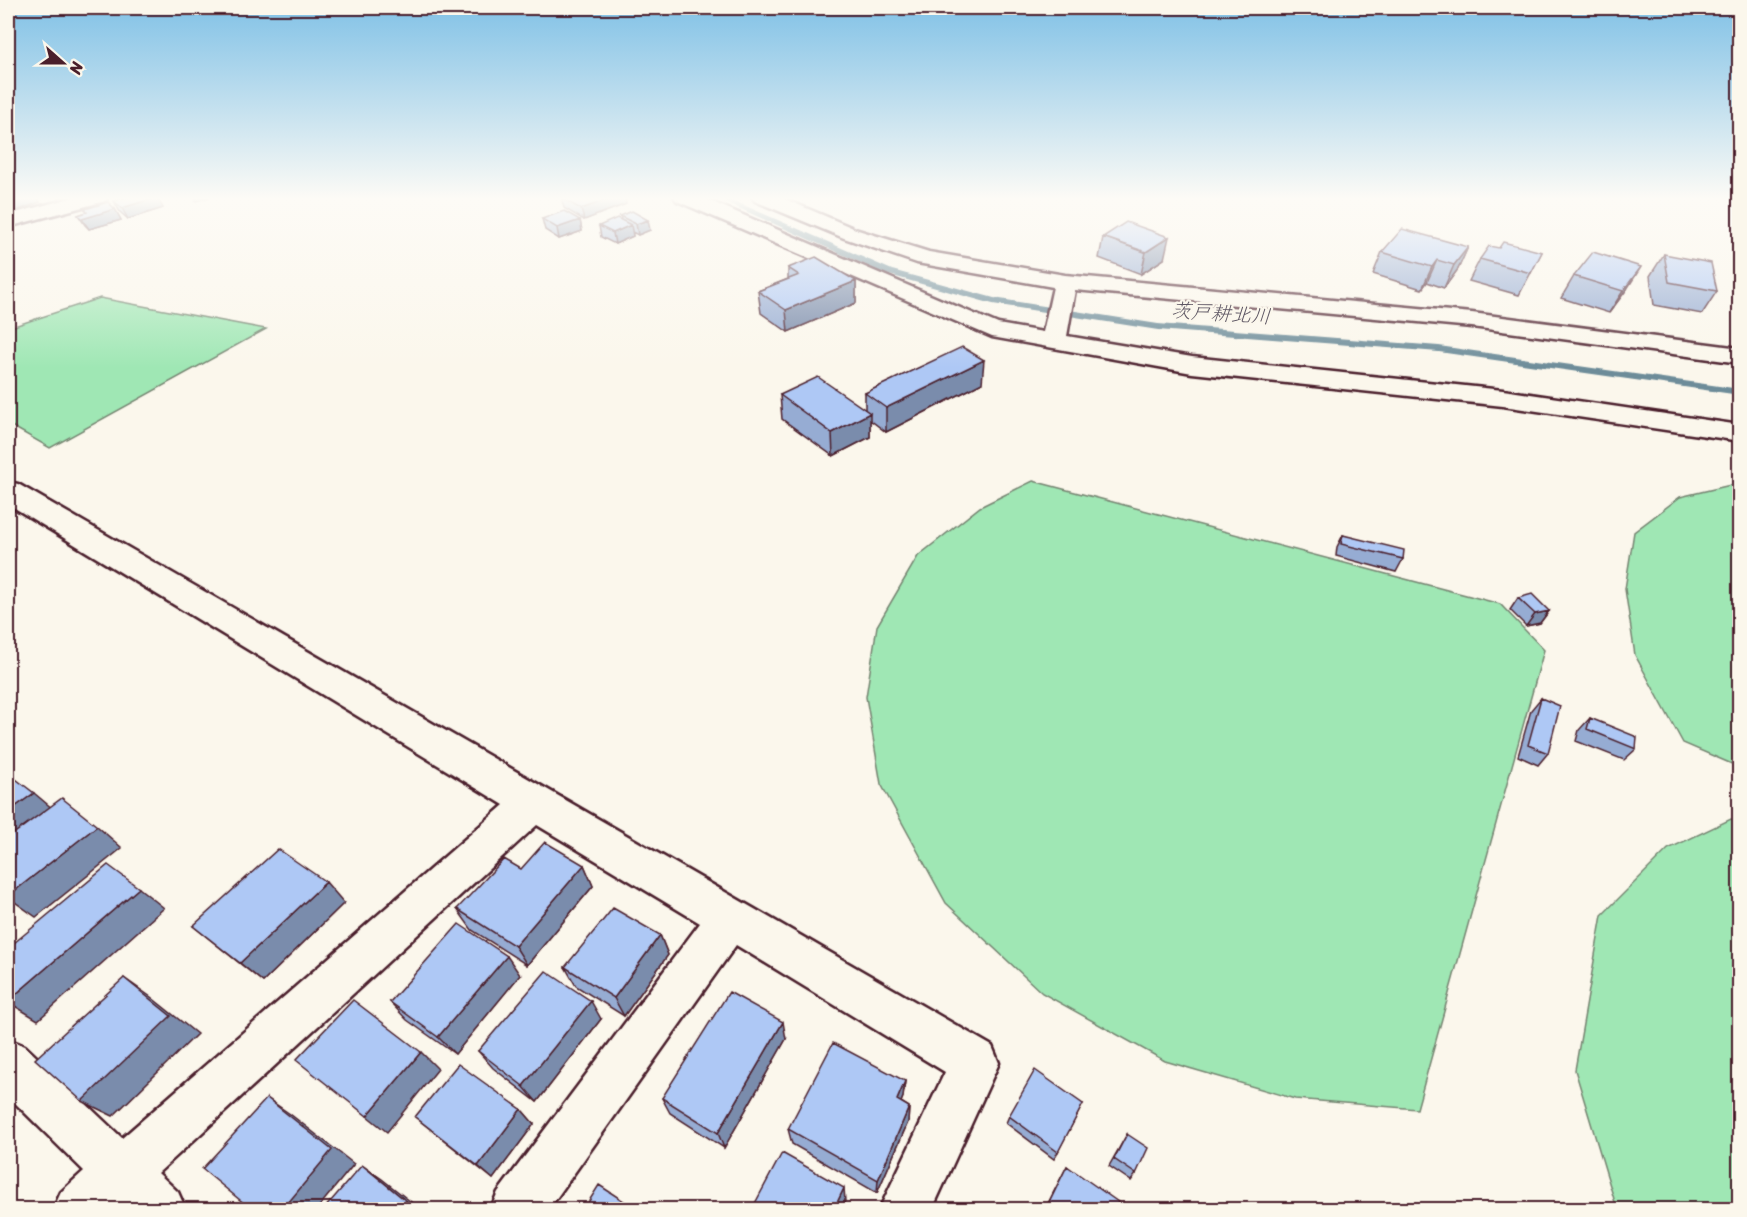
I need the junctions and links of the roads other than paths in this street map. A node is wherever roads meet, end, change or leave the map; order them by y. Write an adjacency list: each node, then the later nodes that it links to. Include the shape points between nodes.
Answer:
1 (816, 254): 3 (street, via 993,330)
2 (912, 254): 3 (street)
3 (1059, 311): 4 (street, via 1472,320); 5 (street, via 1192,365 1503,398)
4 (1740, 356)
5 (1740, 433)
6 (8, 491): 7 (street)
7 (535, 802): 8 (street); 10 (street)
8 (730, 918): 13 (street); 14 (street, via 975,1063)
9 (8, 1064): 10 (street)
10 (121, 1173): 11 (street); 12 (street)
11 (79, 1209)
12 (160, 1209)
13 (516, 1209)
14 (905, 1209)

